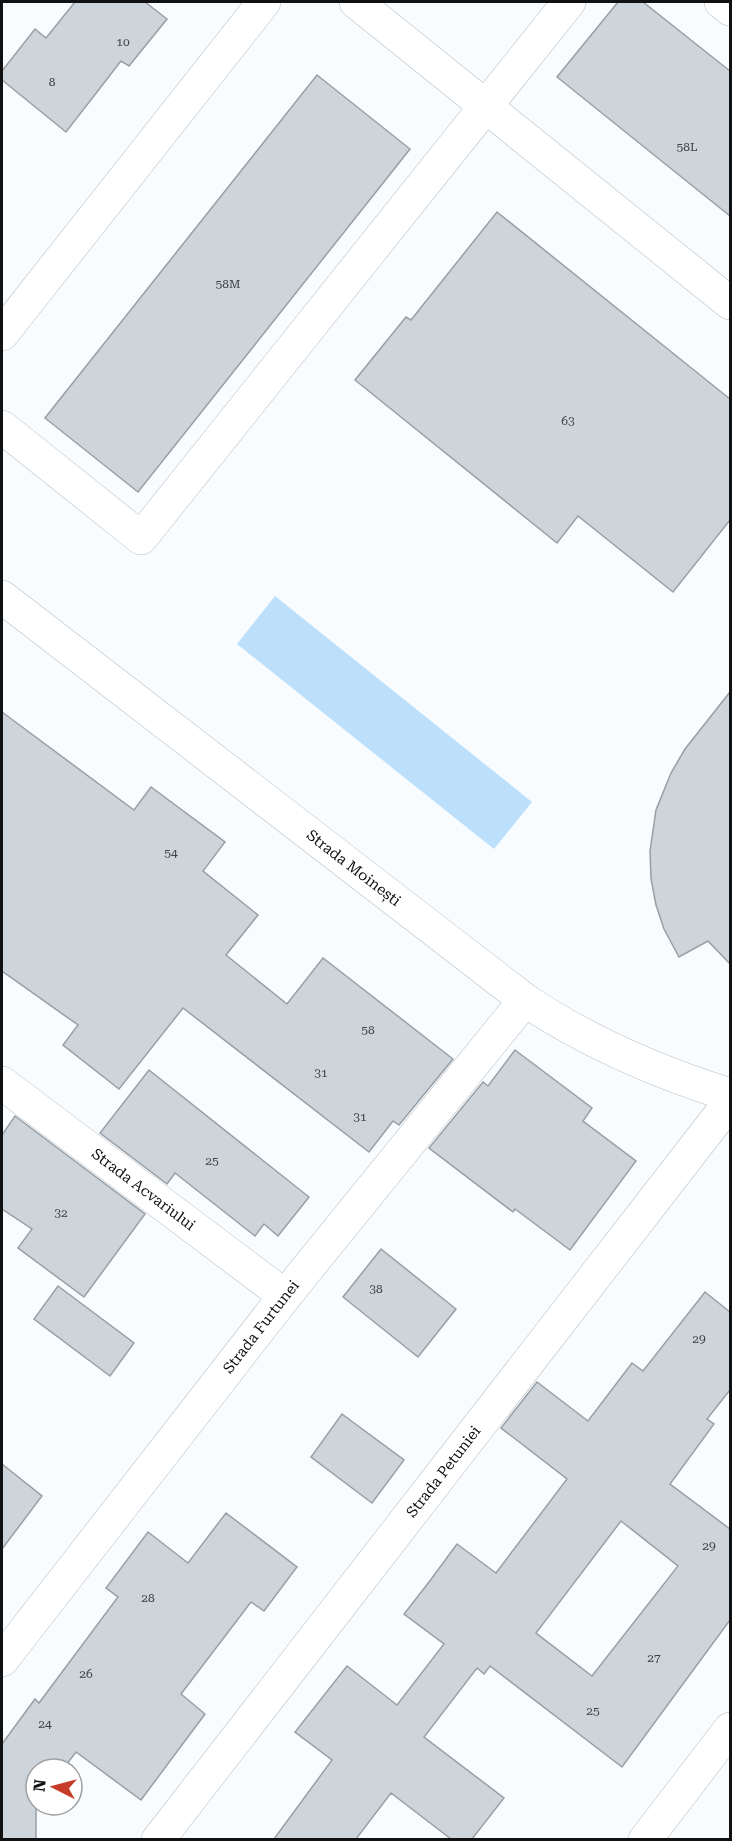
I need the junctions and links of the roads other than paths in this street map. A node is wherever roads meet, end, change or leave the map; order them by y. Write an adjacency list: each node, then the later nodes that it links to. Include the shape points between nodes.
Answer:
1 (264, 2): 8 (street)
2 (356, 2): 6 (street)
3 (568, 2): 6 (street)
4 (721, 2): 5 (street)
5 (730, 9)
6 (485, 106): 7 (street); 9 (street, via 141,538)
7 (730, 303)
8 (2, 334)
9 (2, 427)
10 (2, 597): 11 (street, Strada Moinești)
11 (525, 1000): 13 (street, Strada Moinești, via 648,1067); 15 (street, Strada Furtunei)
12 (2, 1083): 15 (street, Strada Acvariului)
13 (730, 1095)
14 (730, 1102): 18 (street, Strada Petuniei)
15 (285, 1296): 16 (street, Strada Furtunei)
16 (2, 1660)
17 (730, 1729): 19 (street)
18 (158, 1839)
19 (645, 1839)

